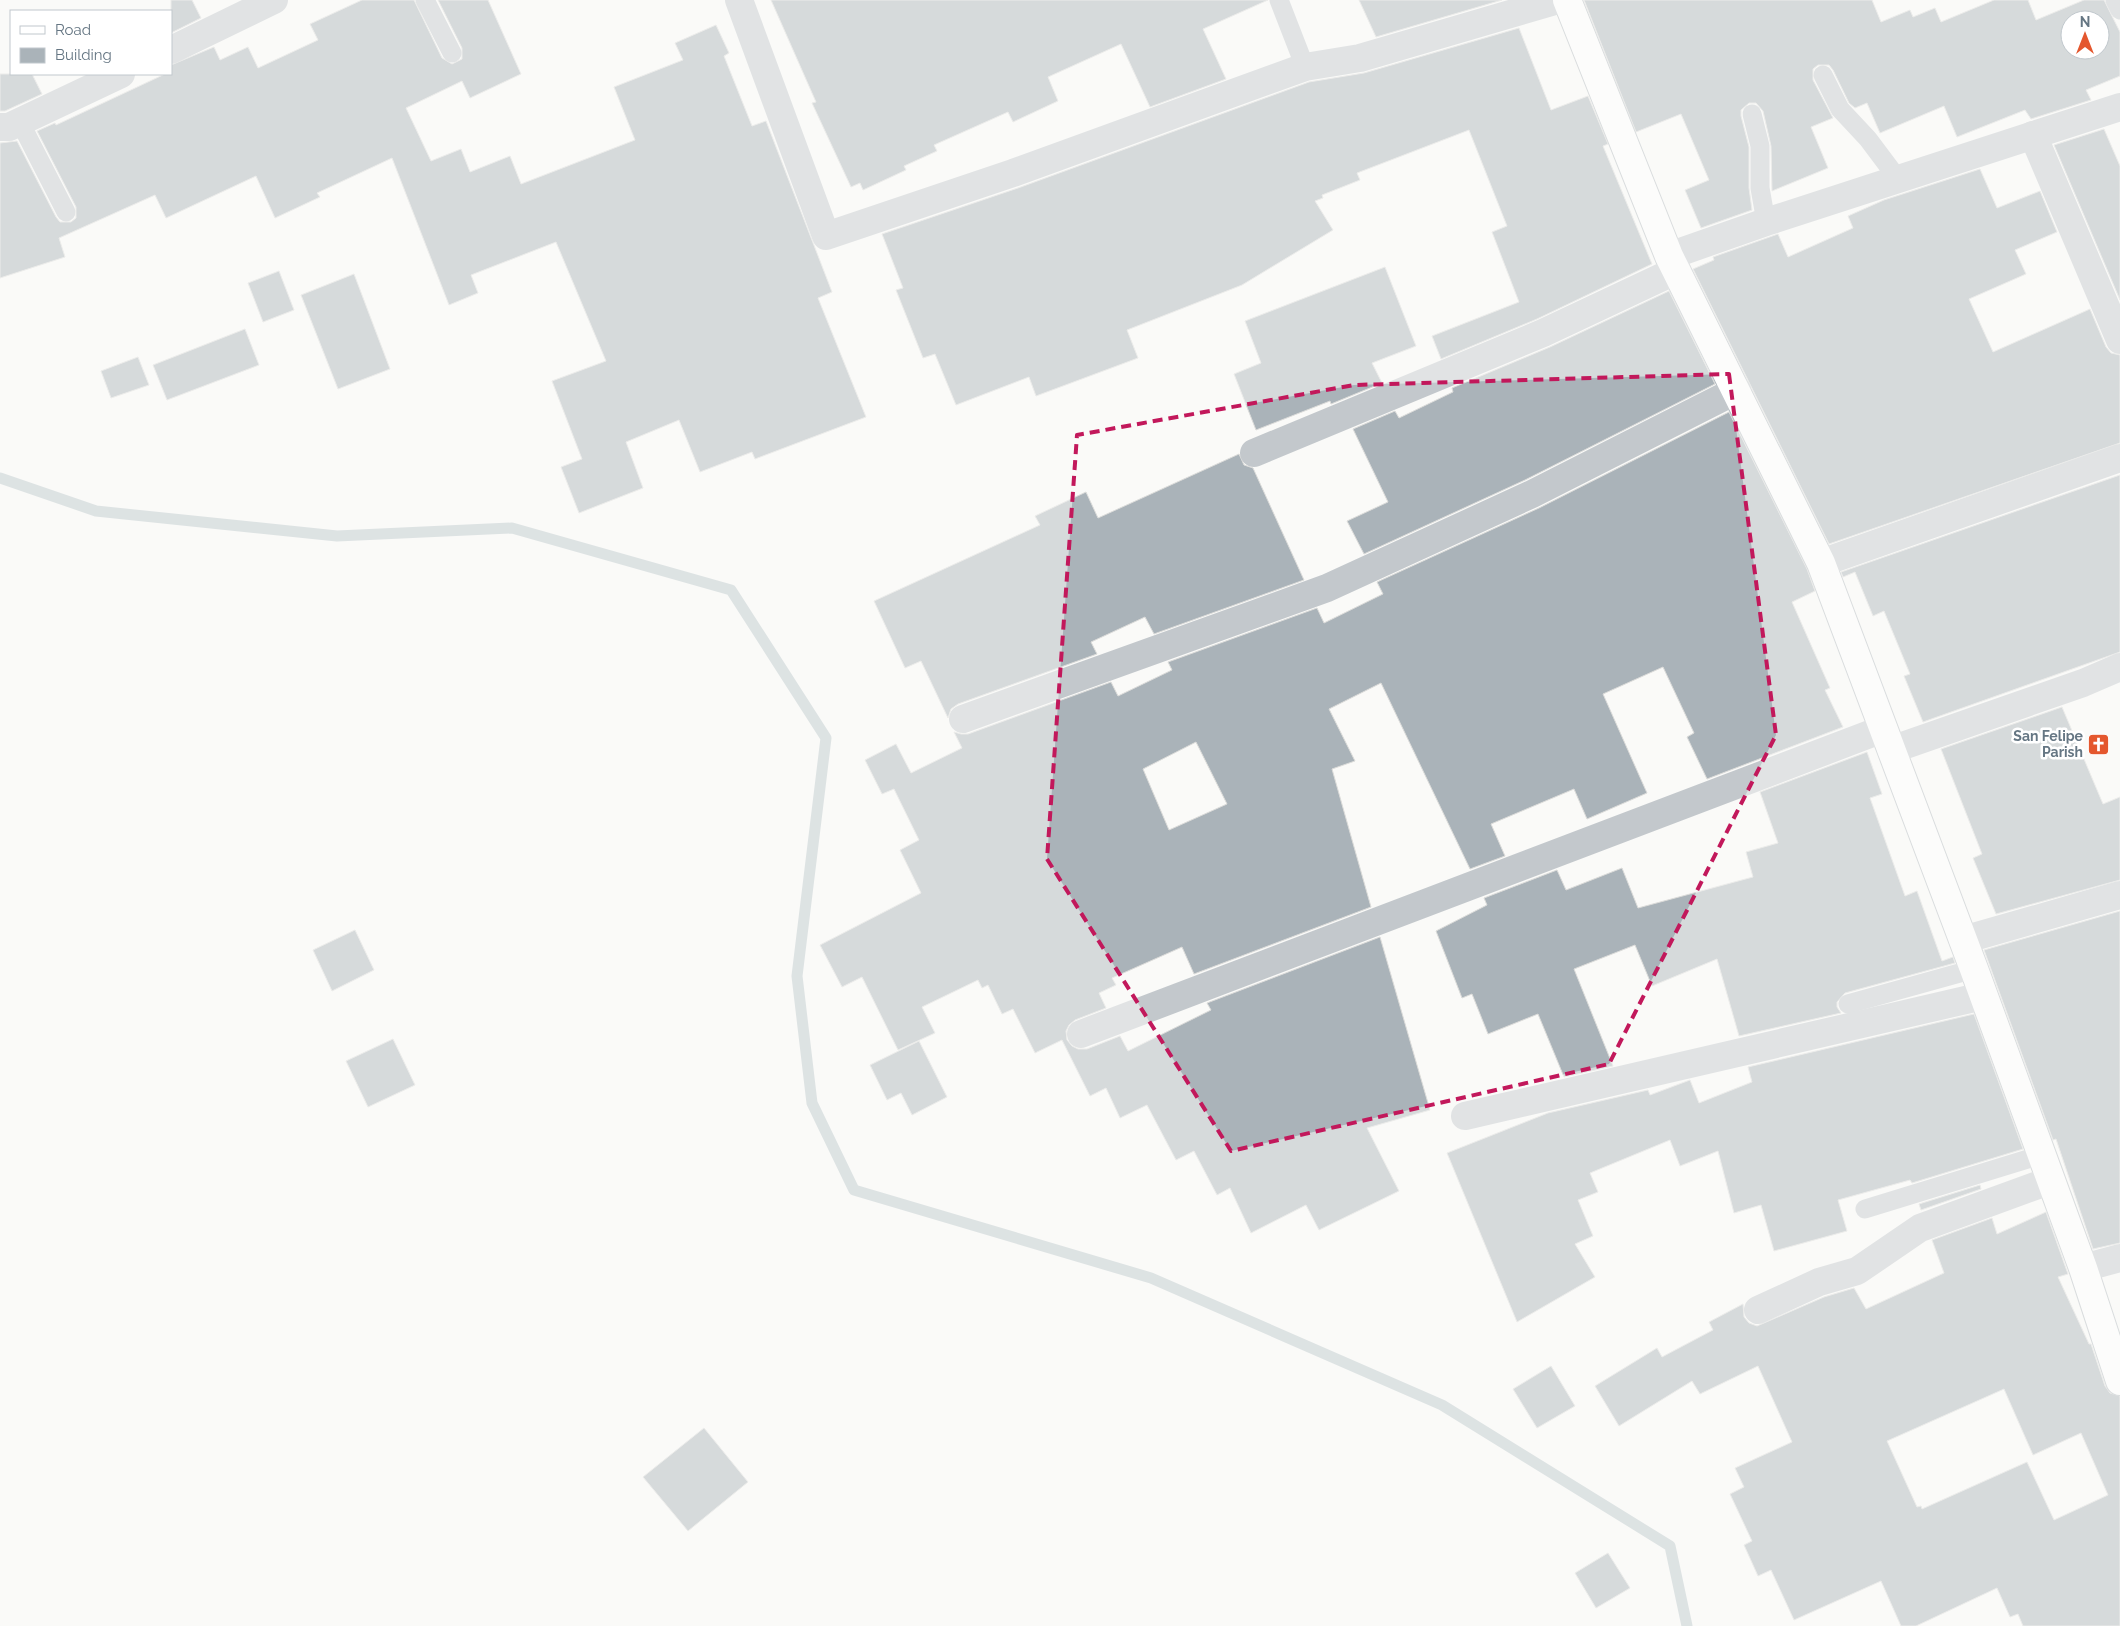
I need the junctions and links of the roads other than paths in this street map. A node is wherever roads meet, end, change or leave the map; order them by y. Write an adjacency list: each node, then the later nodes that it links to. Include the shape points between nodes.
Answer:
1 (274, 0): 9 (street)
2 (425, 0): 10 (lane)
3 (738, 0): 11 (street, via 826,236 1013,173)
4 (1279, 0): 11 (lane)
5 (1558, 0): 11 (street, via 1360,58)
6 (1567, 0): 21 (main road)
7 (2115, 0): 8 (lane)
8 (2120, 10)
9 (172, 50)
10 (452, 54)
11 (1305, 67)
12 (119, 75): 16 (street)
13 (1823, 75): 18 (lane, via 1840,109)
14 (2120, 107): 17 (street)
15 (1752, 114): 20 (lane, via 1760,146 1760,188)
16 (10, 124): 19 (lane)
17 (2033, 135): 18 (street); 22 (street)
18 (1898, 179): 20 (street)
19 (66, 212)
20 (1766, 222): 21 (street)
21 (1673, 263): 23 (main road); 24 (street, via 1543,333)
22 (2120, 340)
23 (1737, 390): 26 (main road); 28 (street, via 1532,494 1327,588)
24 (1254, 453)
25 (2120, 458): 26 (street)
26 (1821, 563): 29 (main road)
27 (2120, 667): 29 (street, via 2083,683)
28 (963, 719)
29 (1887, 740): 31 (main road); 35 (street)
30 (2120, 895): 31 (street)
31 (1963, 940): 32 (main road)
32 (1974, 969): 33 (main road); 34 (lane)
33 (1983, 996): 36 (street); 37 (main road)
34 (1848, 1004)
35 (1082, 1034)
36 (1466, 1116)
37 (2041, 1155): 38 (main road); 39 (lane)
38 (2049, 1181): 41 (main road); 42 (street, via 1920,1228 1857,1271 1819,1282)
39 (1865, 1210)
40 (2120, 1258): 41 (street)
41 (2083, 1268): 43 (main road)
42 (1758, 1310)
43 (2120, 1381)

